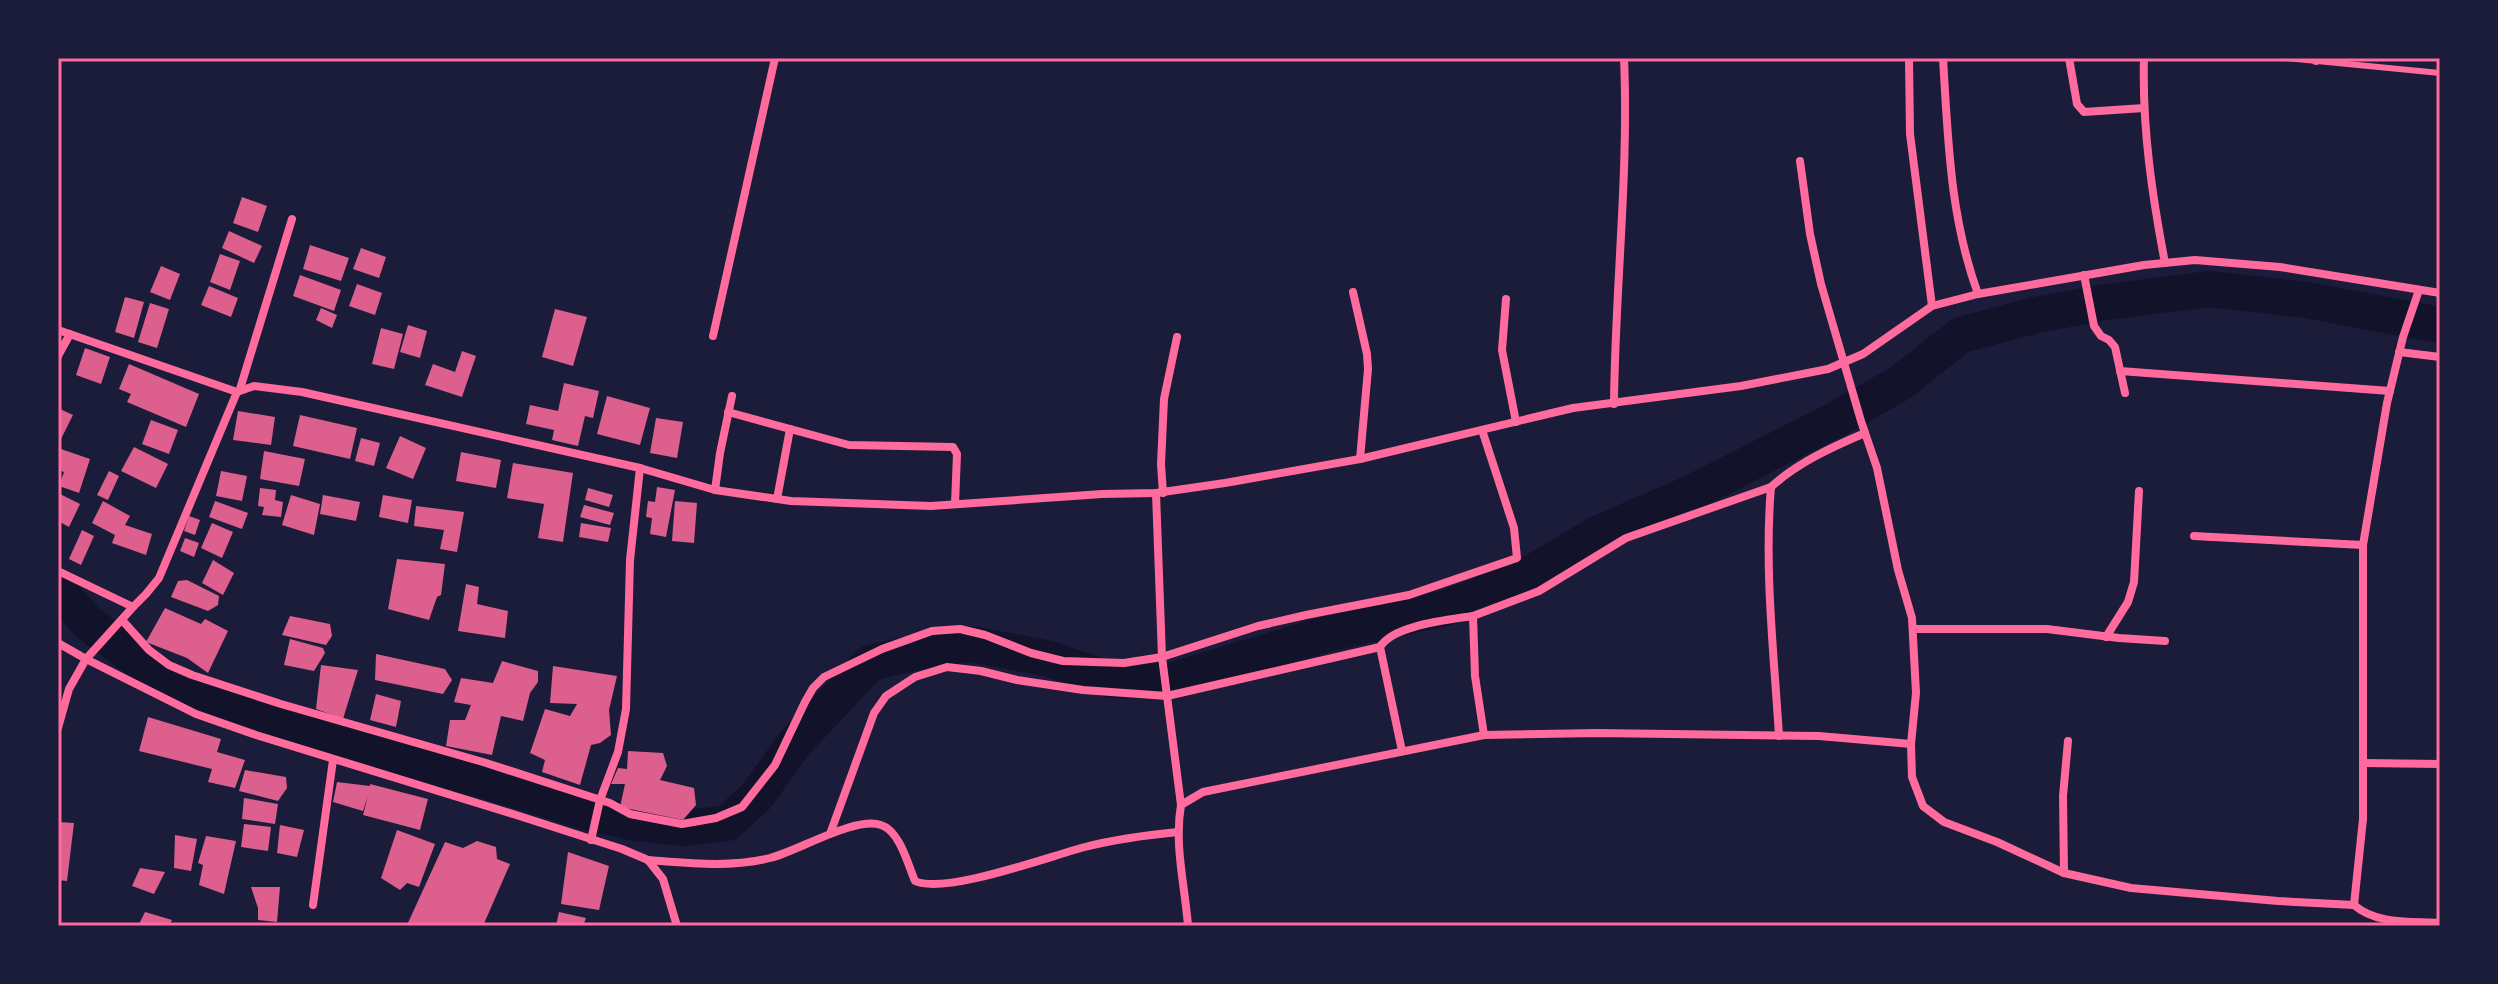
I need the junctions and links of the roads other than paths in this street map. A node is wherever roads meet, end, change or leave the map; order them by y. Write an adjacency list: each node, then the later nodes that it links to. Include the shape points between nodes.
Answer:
1 (775, 58): 23 (street)
2 (1624, 58): 34 (street, via 1626,147)
3 (1909, 58): 20 (street, via 1910,134)
4 (1943, 58): 17 (street, via 1951,184)
5 (2069, 58): 10 (street, via 2077,104 2084,112)
6 (2144, 58): 10 (street)
7 (2285, 58): 8 (lane)
8 (2316, 59): 9 (lane)
9 (2440, 73)
10 (2144, 108): 13 (street)
11 (1800, 161): 28 (street, via 1821,284)
12 (292, 219): 30 (street)
13 (2165, 263): 14 (street); 18 (street, via 2195,260 2280,267)
14 (2084, 275): 17 (street); 29 (street, via 2094,326 2115,347)
15 (1353, 292): 40 (street, via 1368,369)
16 (2440, 292): 18 (street)
17 (1978, 294): 20 (street)
18 (2418, 294): 25 (street)
19 (1506, 299): 36 (street, via 1502,350)
20 (1932, 306): 28 (street)
21 (58, 330): 22 (street)
22 (70, 334): 26 (street); 30 (street)
23 (713, 336)
24 (1177, 337): 45 (street, via 1164,399)
25 (2399, 352): 27 (street); 31 (street)
26 (58, 356)
27 (2440, 357)
28 (1845, 364): 34 (street); 39 (street)
29 (2120, 371): 31 (street); 32 (street)
30 (238, 390): 41 (street, via 269,386 302,392); 51 (street, via 159,578)
31 (2390, 391): 49 (street)
32 (2125, 393)
33 (732, 396): 35 (street)
34 (1614, 404): 36 (street)
35 (728, 412): 37 (street); 43 (street)
36 (1516, 422): 38 (street)
37 (790, 429): 46 (street); 47 (street, via 849,445 953,447)
38 (1482, 430): 40 (street); 59 (street, via 1514,528 1517,558 1409,595 1258,626)
39 (1865, 433): 42 (street); 54 (street)
40 (1360, 459): 45 (street)
41 (640, 468): 43 (street); 71 (street, via 630,560 626,709)
42 (1771, 487): 52 (street, via 1626,538 1539,591); 64 (street)
43 (715, 490): 46 (street)
44 (2139, 491): 55 (street, via 2134,582)
45 (1160, 493): 47 (street); 59 (street)
46 (777, 499): 47 (street)
47 (955, 504)
48 (2194, 536): 49 (street)
49 (2363, 545): 69 (street)
50 (58, 571): 51 (street)
51 (133, 607): 53 (street)
52 (1473, 616): 58 (street, via 1425,624 1390,636); 63 (street)
53 (119, 624): 60 (street); 71 (street, via 169,665 192,675 483,762)
54 (1914, 629): 55 (street, via 2047,629); 66 (street)
55 (2106, 637): 56 (street)
56 (2165, 641)
57 (58, 643): 60 (street)
58 (1380, 647): 61 (street); 67 (street)
59 (1162, 657): 61 (street); 71 (street, via 1124,663 1063,661 960,629 932,631 824,677 805,702 775,765 742,807 682,824)
60 (86, 659): 62 (street, via 69,689); 68 (street, via 196,714)
61 (1167, 694): 72 (street); 74 (street, via 1083,690 947,667 915,677 886,696 874,713)
62 (58, 728)
63 (1484, 735): 64 (street); 67 (street)
64 (1779, 736): 66 (street)
65 (2068, 741): 77 (street)
66 (1911, 744): 77 (street, via 1912,777 1923,806 1944,822)
67 (1402, 751): 72 (street, via 1203,792)
68 (333, 760): 75 (street); 78 (street)
69 (2363, 763): 70 (street); 79 (street)
70 (2440, 764)
71 (599, 805): 75 (street)
72 (1181, 805): 73 (street)
73 (1178, 832): 74 (street, via 1102,843 941,885 915,881 897,841 881,825); 82 (street)
74 (830, 834): 76 (street, via 769,858 716,864)
75 (591, 840): 76 (street)
76 (648, 860): 81 (street, via 663,879)
77 (2064, 873): 79 (street, via 2131,888)
78 (313, 905)
79 (2354, 905): 80 (street, via 2378,918)
80 (2440, 923)
81 (677, 926)
82 (1188, 926)

